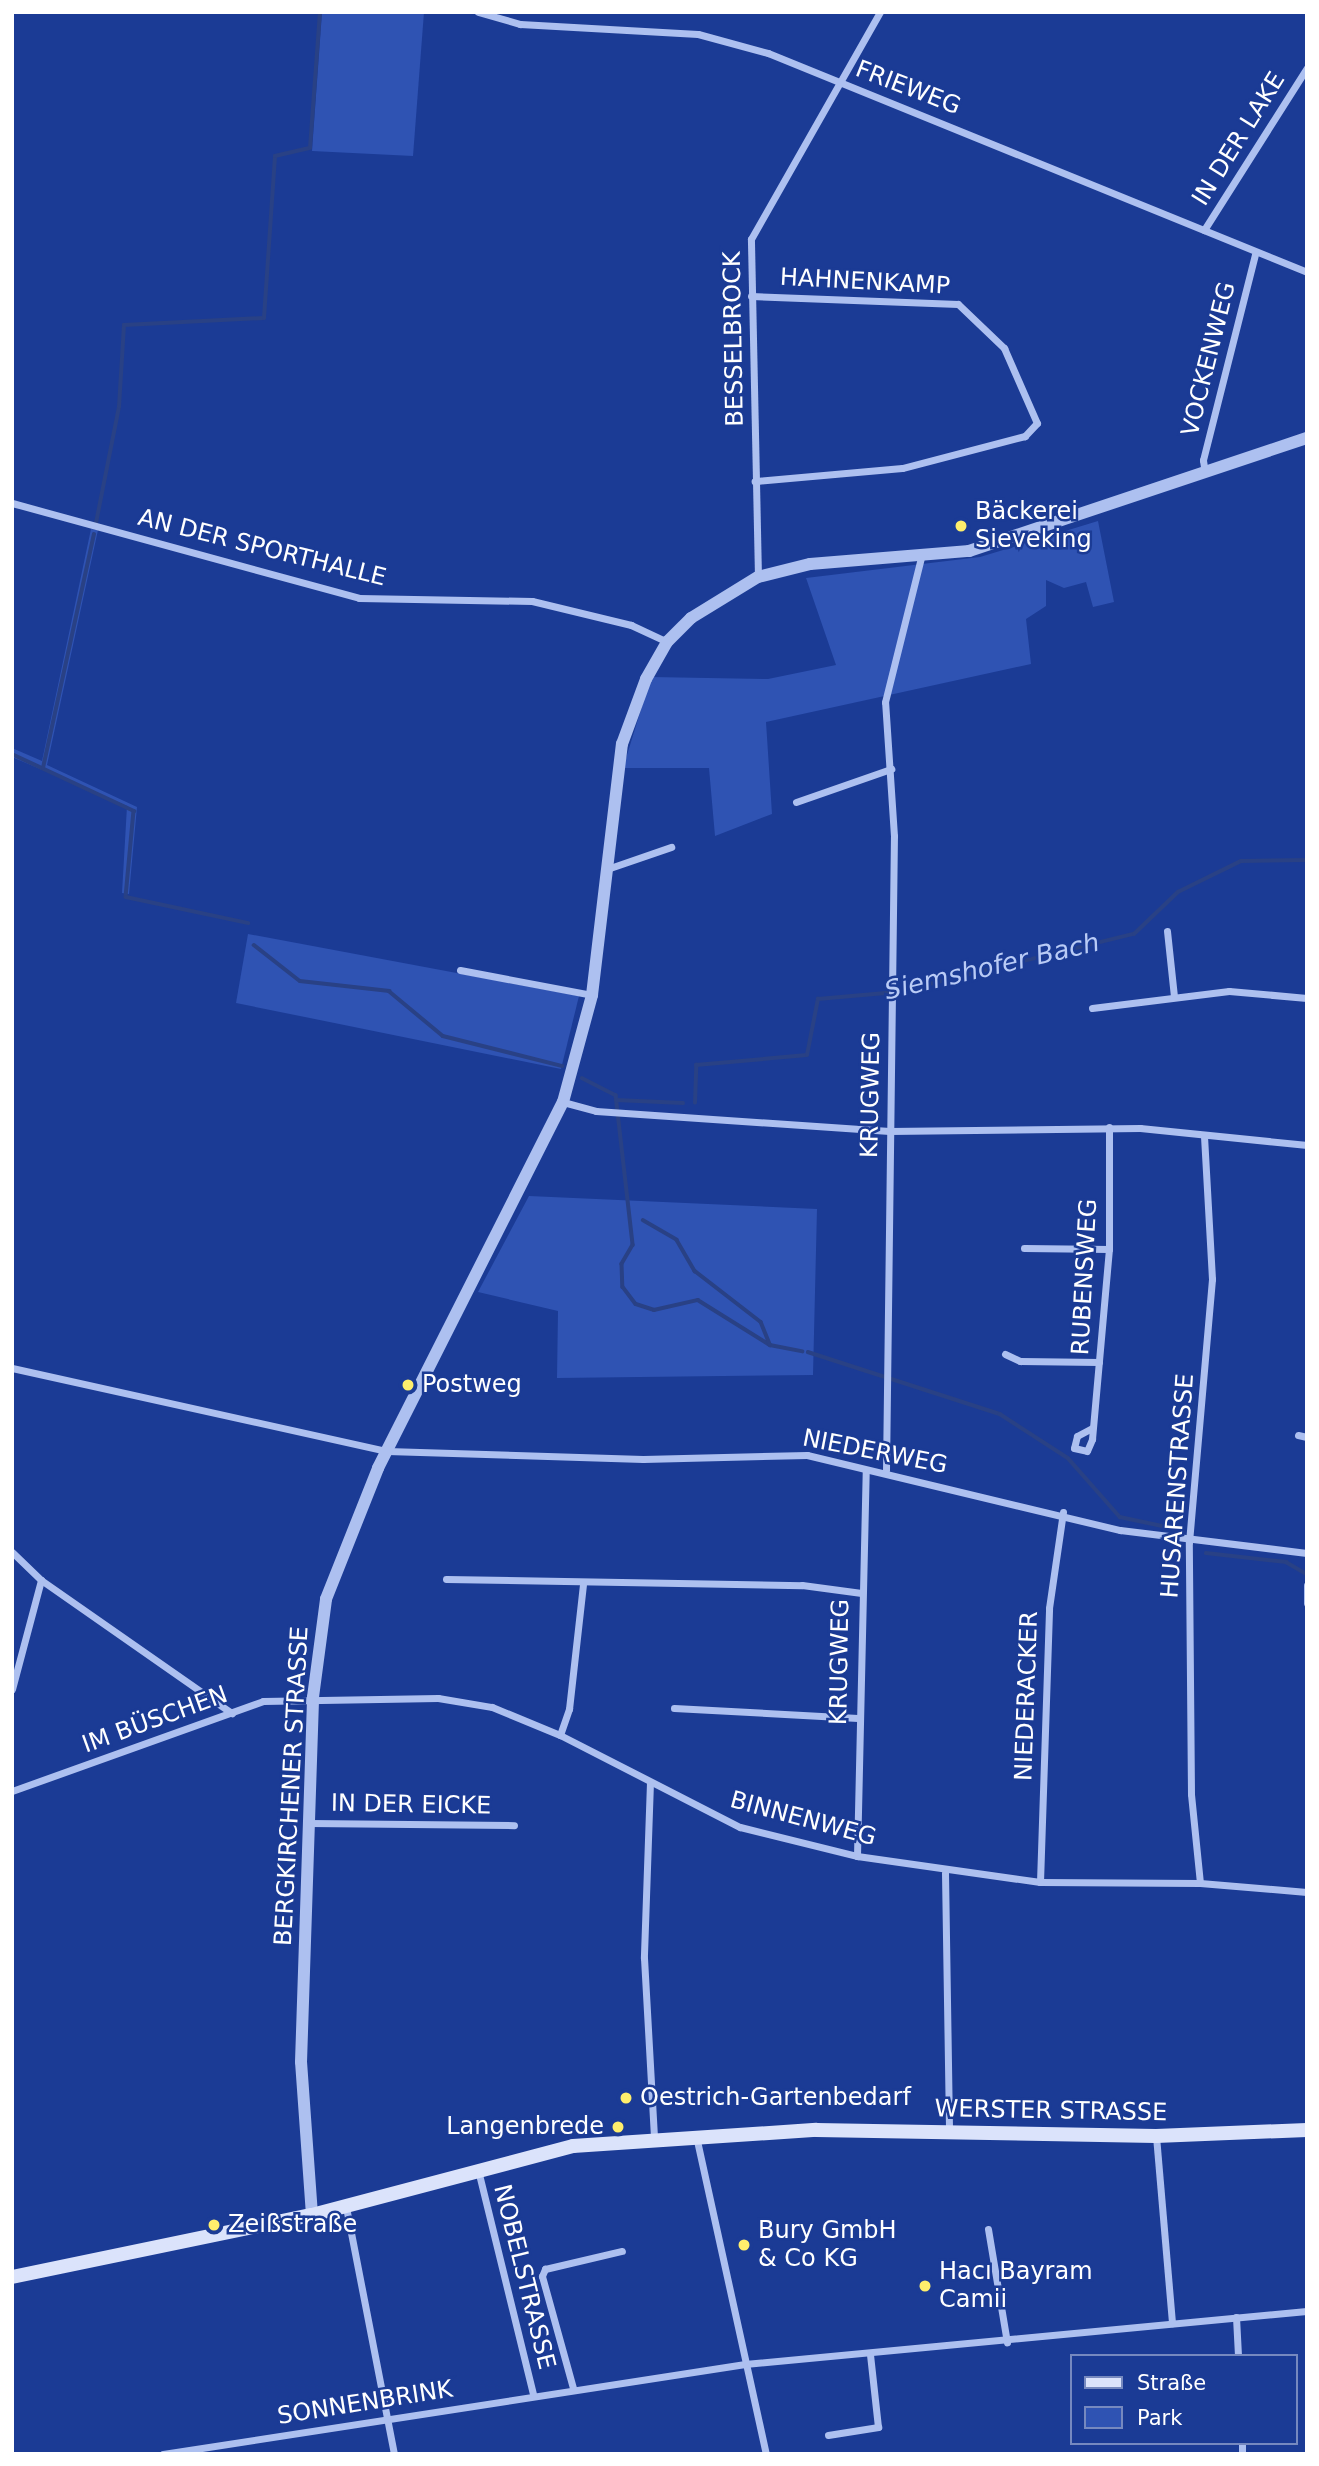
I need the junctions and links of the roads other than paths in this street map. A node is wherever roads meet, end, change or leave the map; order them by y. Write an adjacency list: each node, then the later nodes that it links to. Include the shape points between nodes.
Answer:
1 (478, 12): 4 (street, FRIEWEG, via 520,24 698,34)
2 (880, 12): 4 (street, BESSELBROCK)
3 (1307, 68): 5 (street, IN DER LAKE)
4 (838, 82): 5 (street, FRIEWEG); 9 (street, BESSELBROCK, via 759,215 751,239)
5 (1204, 230): 6 (street, FRIEWEG)
6 (1255, 254): 8 (street, FRIEWEG); 11 (street, VOCKENWEG, via 1203,460)
7 (1307, 262): 8 (street)
8 (1304, 271)
9 (751, 296): 12 (street, BESSELBROCK); 12 (street, HAHNENKAMP, via 958,304 1004,348 1037,423 1025,436 902,468)
10 (1307, 438): 11 (street, BERGKIRCHENER STRASSE)
11 (1206, 474): 14 (street, BERGKIRCHENER STRASSE, via 1049,529)
12 (755, 481): 15 (street, BESSELBROCK)
13 (12, 503): 16 (street, AN DER SPORTHALLE, via 359,598 543,603 631,625)
14 (921, 558): 15 (street, BERGKIRCHENER STRASSE, via 810,564); 17 (street, KRUGWEG, via 885,702)
15 (758, 577): 16 (street, BERGKIRCHENER STRASSE, via 719,598)
16 (667, 642): 20 (street, BERGKIRCHENER STRASSE, via 622,744)
17 (891, 769): 18 (street); 29 (street, KRUGWEG)
18 (796, 802)
19 (671, 847): 20 (street)
20 (606, 870): 23 (street, BERGKIRCHENER STRASSE)
21 (1167, 931): 24 (street)
22 (460, 970): 23 (street)
23 (592, 995): 27 (street, BERGKIRCHENER STRASSE)
24 (1174, 997): 25 (street, via 1228,991); 26 (street)
25 (1307, 998)
26 (1092, 1008)
27 (563, 1102): 29 (street, via 621,1112); 40 (street, BERGKIRCHENER STRASSE)
28 (1109, 1127): 29 (street); 30 (street); 33 (street, RUBENSWEG)
29 (889, 1131): 42 (street, KRUGWEG)
30 (1204, 1135): 31 (street); 44 (street, HUSARENSTRASSE, via 1213,1279)
31 (1307, 1145)
32 (1024, 1248): 33 (street)
33 (1109, 1249): 35 (street, RUBENSWEG)
34 (1005, 1354): 35 (street, via 1020,1361)
35 (1099, 1362): 37 (street, RUBENSWEG)
36 (12, 1368): 40 (street)
37 (1092, 1428)
38 (1298, 1435): 39 (street)
39 (1307, 1437)
40 (387, 1451): 41 (street, NIEDERWEG, via 643,1459 807,1455); 54 (street, BERGKIRCHENER STRASSE, via 332,1576)
41 (866, 1470): 42 (street, NIEDERWEG); 51 (street, KRUGWEG)
42 (886, 1470): 43 (street, NIEDERWEG)
43 (1063, 1512): 44 (street, NIEDERWEG); 65 (street, NIEDERACKER, via 1049,1608)
44 (1189, 1542): 46 (street, NIEDERWEG); 66 (street, HUSARENSTRASSE, via 1191,1794)
45 (12, 1552): 48 (street)
46 (1307, 1553)
47 (446, 1579): 49 (street)
48 (41, 1580): 53 (street); 56 (street)
49 (583, 1585): 51 (street, via 802,1585); 58 (street, via 569,1709)
50 (1307, 1585): 52 (street)
51 (861, 1593): 57 (street, KRUGWEG)
52 (1307, 1603)
53 (12, 1689)
54 (313, 1697): 56 (street, IM BÜSCHEN, via 263,1701); 58 (street, BINNENWEG, via 462,1701); 61 (street, BERGKIRCHENER STRASSE)
55 (674, 1708): 57 (street)
56 (232, 1713): 60 (street, IM BÜSCHEN)
57 (858, 1718): 63 (street, KRUGWEG)
58 (560, 1735): 59 (street, BINNENWEG)
59 (650, 1782): 63 (street, BINNENWEG, via 740,1827); 72 (street, via 644,1958)
60 (12, 1791)
61 (308, 1823): 62 (street, IN DER EICKE); 75 (street, BERGKIRCHENER STRASSE, via 300,2107)
62 (514, 1825)
63 (857, 1856): 64 (street, BINNENWEG)
64 (945, 1872): 65 (street, BINNENWEG); 69 (street)
65 (1040, 1882): 66 (street, BINNENWEG)
66 (1200, 1883): 67 (street, BINNENWEG)
67 (1307, 1892)
68 (1307, 2130): 71 (main road, WERSTER STRASSE)
69 (949, 2133): 70 (main road, WERSTER STRASSE); 71 (main road, WERSTER STRASSE)
70 (696, 2135): 72 (main road, WERSTER STRASSE); 85 (street)
71 (1156, 2136): 81 (street)
72 (654, 2139): 73 (main road, WERSTER STRASSE, via 573,2146)
73 (477, 2170): 74 (main road, WERSTER STRASSE); 87 (street, NOBELSTRASSE)
74 (346, 2207): 75 (main road, WERSTER STRASSE); 88 (street)
75 (312, 2215): 78 (main road, WERSTER STRASSE)
76 (988, 2229): 82 (street)
77 (622, 2251): 86 (street, via 545,2269 542,2276)
78 (12, 2277)
79 (1307, 2311): 80 (street, SONNENBRINK)
80 (1236, 2317): 81 (street, SONNENBRINK); 83 (street)
81 (1172, 2323): 82 (street, SONNENBRINK)
82 (1007, 2342): 84 (street, SONNENBRINK)
83 (1238, 2354)
84 (870, 2355): 85 (street, SONNENBRINK); 89 (street, via 878,2427)
85 (745, 2364): 86 (street, SONNENBRINK); 92 (street)
86 (573, 2388): 87 (street, SONNENBRINK)
87 (533, 2394): 88 (street, SONNENBRINK)
88 (387, 2420): 90 (street, SONNENBRINK); 91 (street)
89 (828, 2435)
90 (163, 2454)
91 (394, 2454)
92 (766, 2454)

